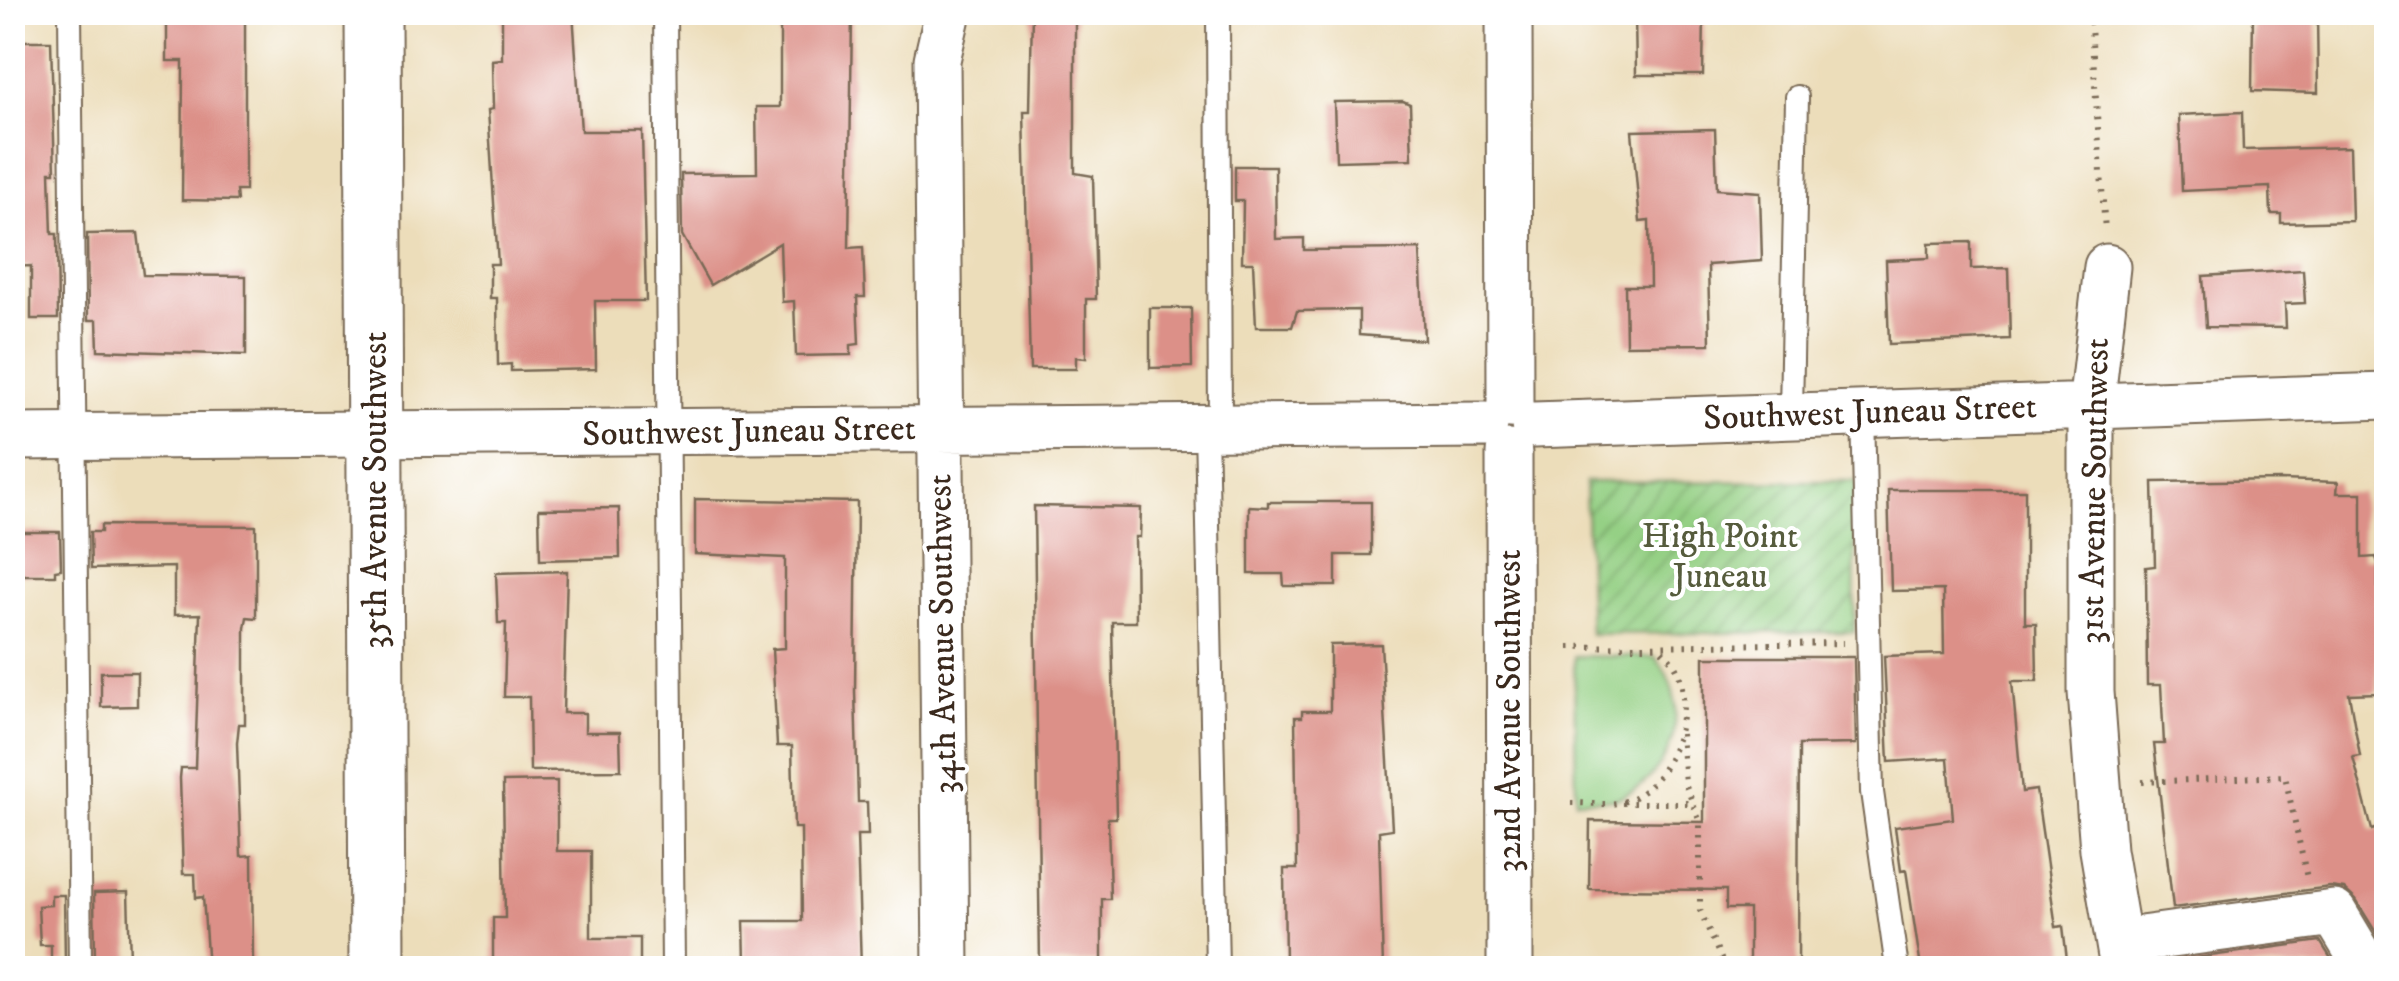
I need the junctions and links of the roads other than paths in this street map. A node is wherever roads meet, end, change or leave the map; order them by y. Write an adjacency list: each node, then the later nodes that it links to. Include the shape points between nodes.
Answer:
1 (70, 12): 20 (lane)
2 (374, 12): 21 (main road, 35th Avenue Southwest)
3 (665, 12): 18 (lane)
4 (924, 12): 8 (street, 34th Avenue Southwest)
5 (948, 12): 8 (street, 34th Avenue Southwest)
6 (1218, 12): 15 (lane)
7 (1509, 12): 16 (street, 32nd Avenue Southwest)
8 (938, 60): 17 (street, 34th Avenue Southwest)
9 (1798, 98): 14 (lane)
10 (2107, 267): 12 (street, 31st Avenue Southwest)
11 (2386, 396): 12 (street, Southwest Juneau Street)
12 (2091, 407): 13 (street, Southwest Juneau Street); 22 (street, 31st Avenue Southwest, via 2092,709 2103,850)
13 (1863, 411): 14 (street, Southwest Juneau Street); 29 (lane, via 1872,792)
14 (1791, 413): 16 (street, Southwest Juneau Street)
15 (1213, 425): 16 (street, Southwest Juneau Street); 17 (street, Southwest Juneau Street); 27 (lane)
16 (1510, 427): 28 (street, 32nd Avenue Southwest)
17 (941, 429): 18 (street, Southwest Juneau Street); 26 (street, 34th Avenue Southwest)
18 (668, 432): 21 (street, Southwest Juneau Street); 25 (lane)
19 (12, 437): 20 (street, Southwest Juneau Street)
20 (74, 437): 21 (street, Southwest Juneau Street); 23 (lane)
21 (376, 438): 24 (main road, 35th Avenue Southwest)
22 (2121, 955): 30 (street, via 2334,913)
23 (80, 968)
24 (377, 968)
25 (672, 968)
26 (946, 968)
27 (1217, 968)
28 (1510, 968)
29 (1897, 968)
30 (2367, 968)

